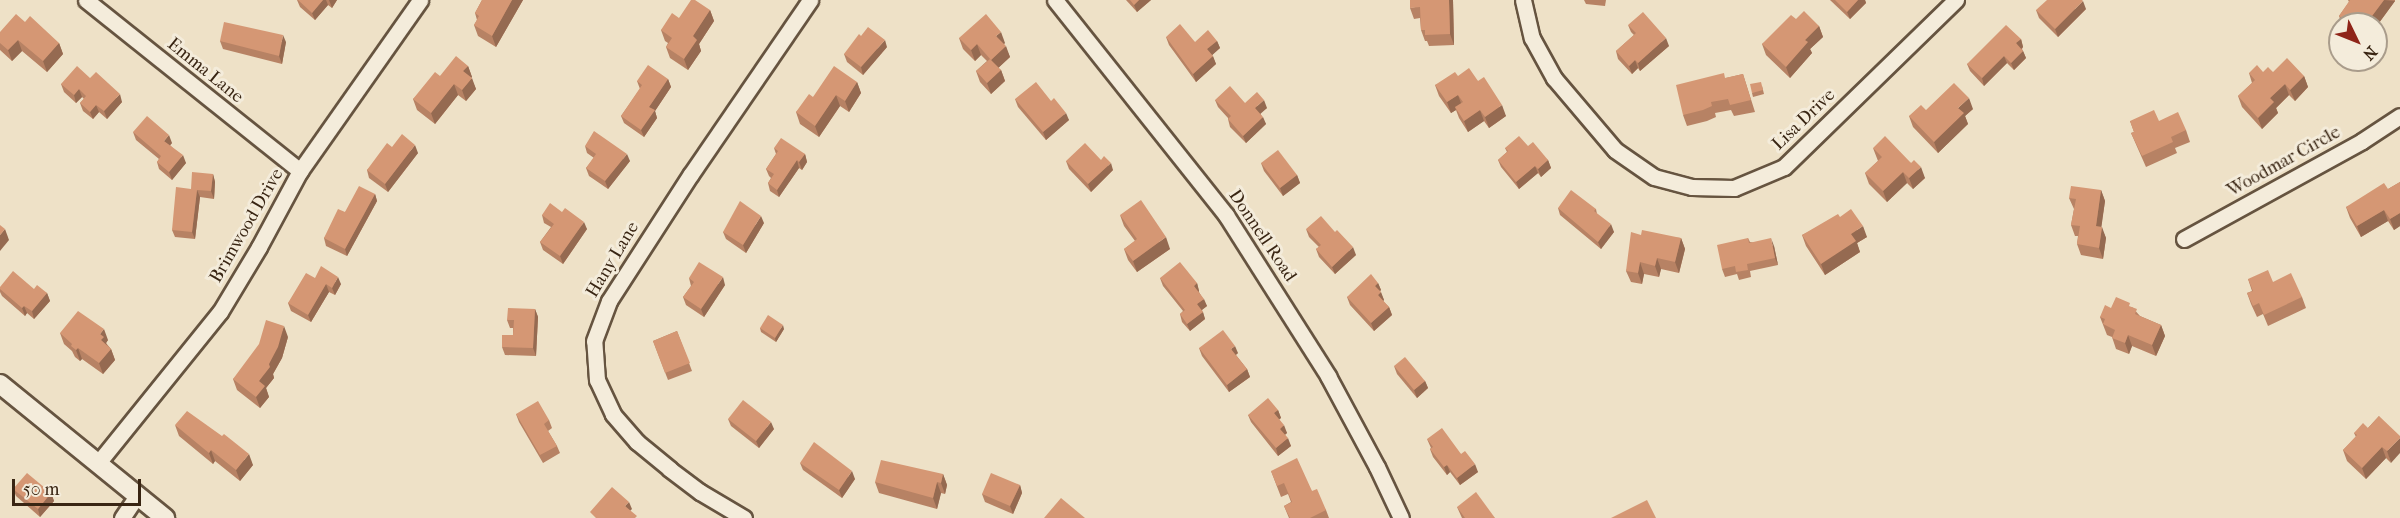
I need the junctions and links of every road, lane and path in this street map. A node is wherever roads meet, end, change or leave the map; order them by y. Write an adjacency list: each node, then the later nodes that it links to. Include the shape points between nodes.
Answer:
1 (86, 0): 8 (street, Emma Lane)
2 (420, 0): 8 (street, Brimwood Drive)
3 (810, 0): 15 (street, Hany Lane, via 627,271 609,301 594,341 597,380 613,414 637,442 670,469)
4 (1055, 0): 16 (street, Donnell Road, via 1226,215 1328,376)
5 (1523, 0): 6 (street, Lisa Drive, via 1532,38 1554,78 1615,150 1654,177 1692,187 1734,188 1784,166)
6 (1956, 0)
7 (2400, 116): 9 (street, Woodmar Circle)
8 (300, 171): 11 (street, Brimwood Drive, via 220,312)
9 (2184, 240)
10 (0, 384): 11 (street)
11 (98, 463): 12 (street)
12 (137, 496): 13 (street); 14 (street)
13 (122, 518)
14 (165, 518)
15 (744, 518)
16 (1401, 518)

